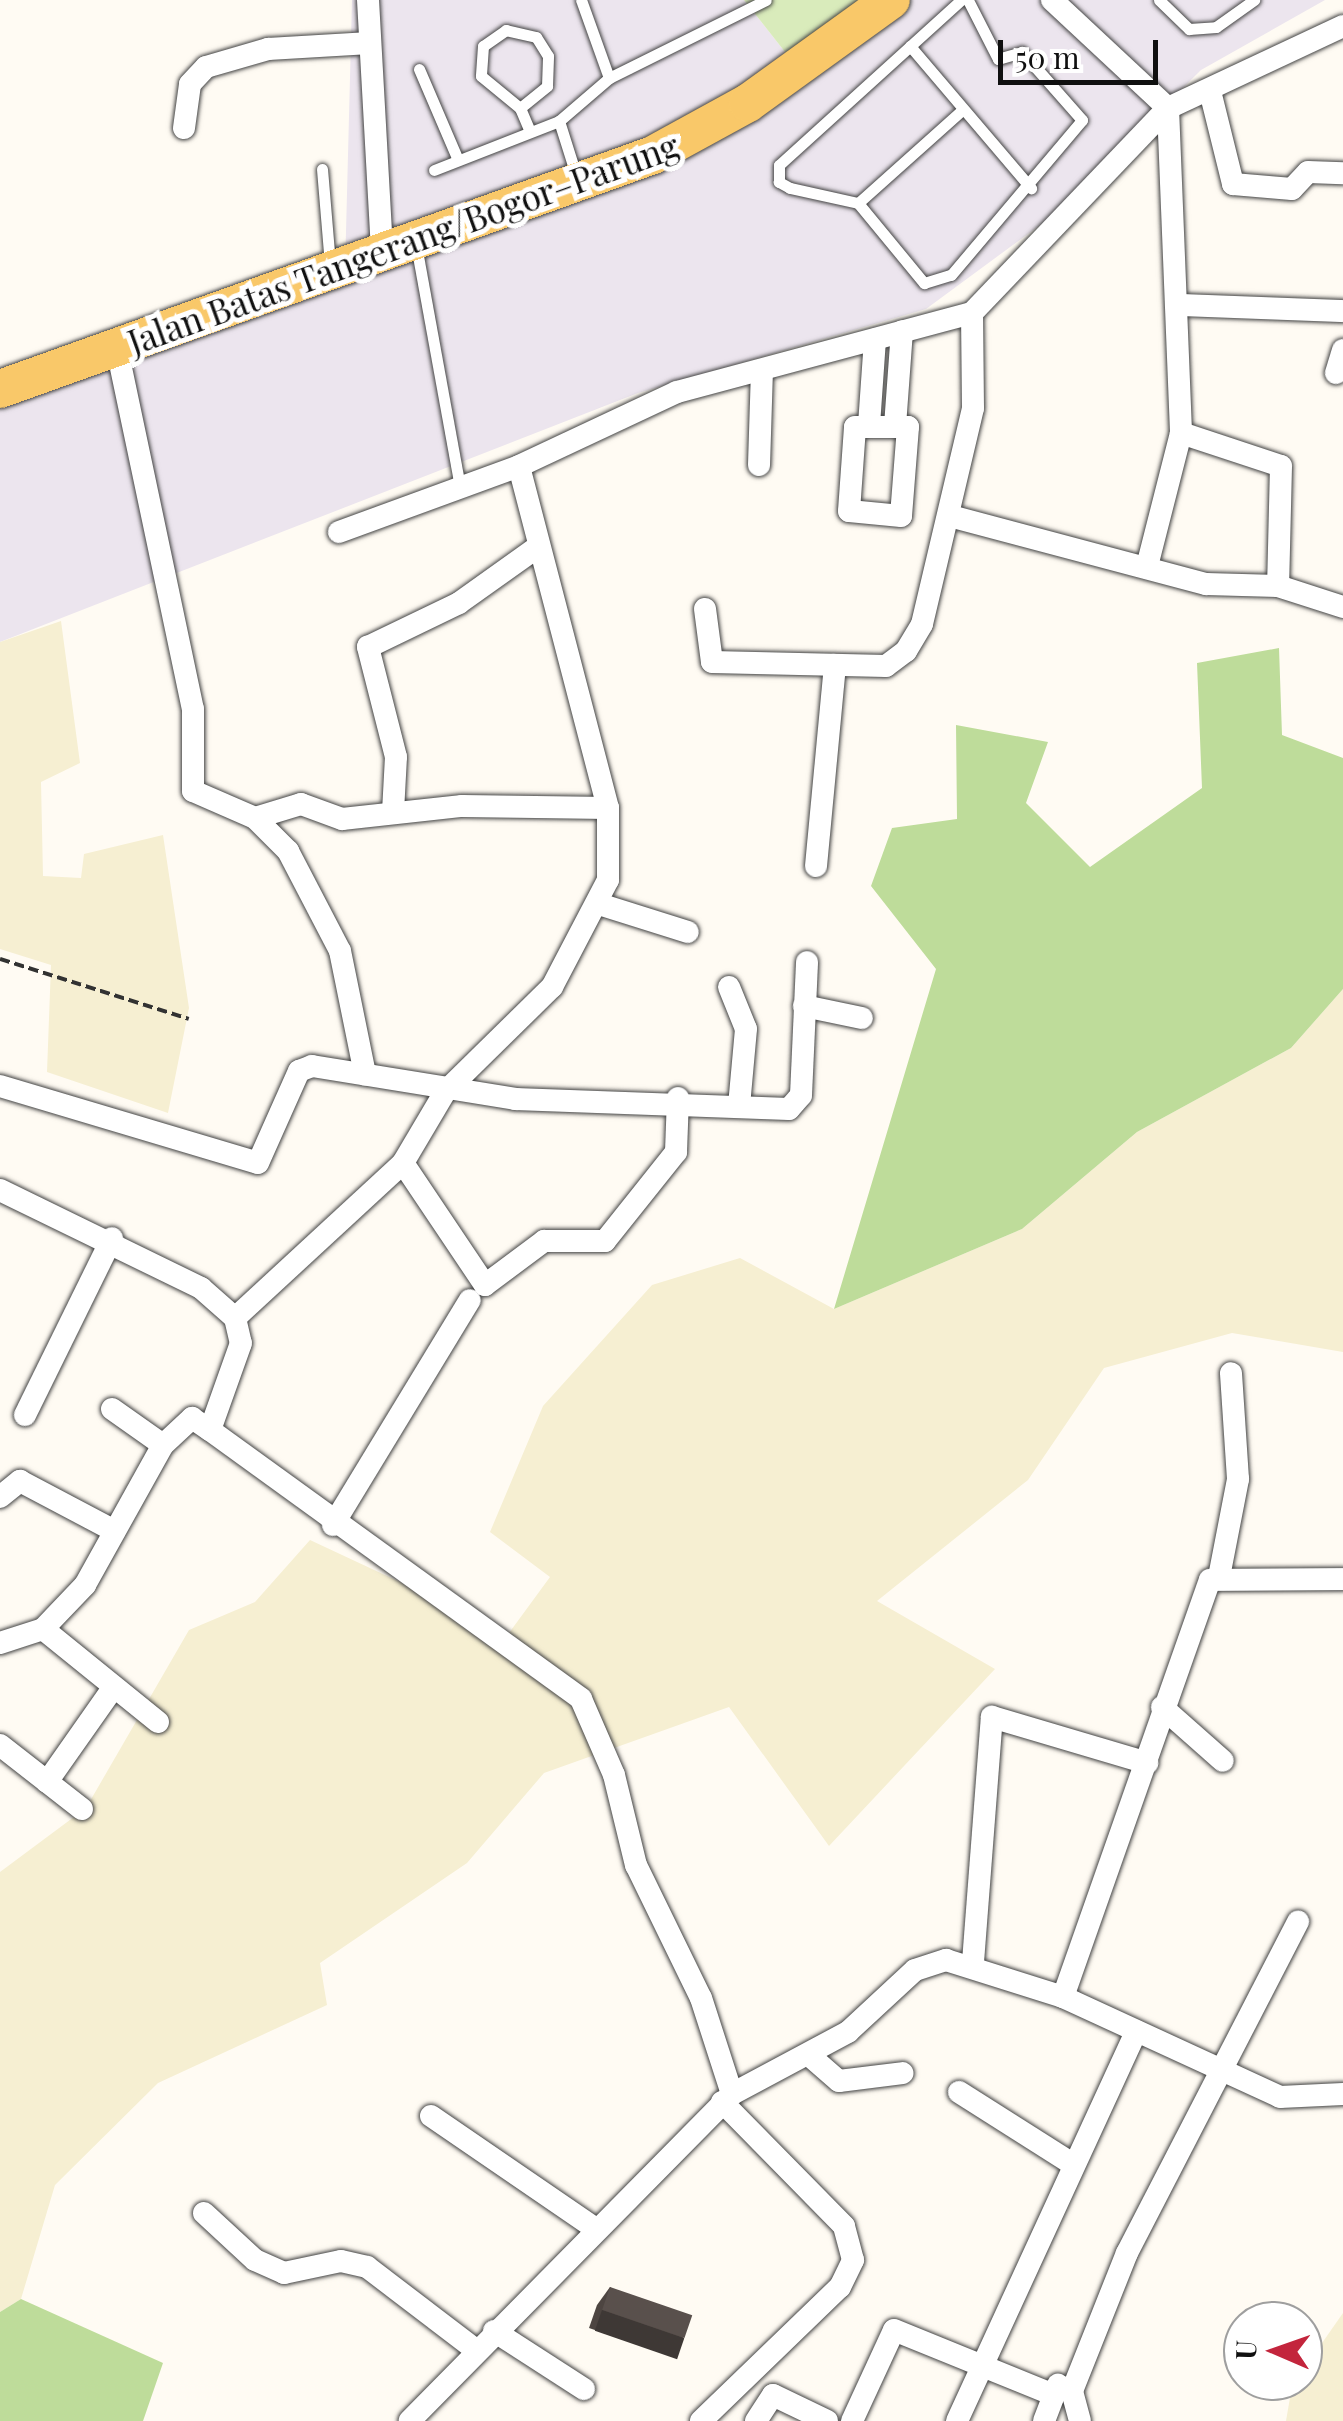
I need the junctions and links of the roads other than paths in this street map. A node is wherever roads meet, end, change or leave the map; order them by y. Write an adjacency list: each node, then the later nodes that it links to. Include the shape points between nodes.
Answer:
1 (368, 0): 10 (street)
2 (580, 0): 13 (lane)
3 (766, 0): 13 (lane)
4 (891, 0): 25 (main road, Jalan Batas Tangerang/Bogor–Parung, via 696,134)
5 (964, 0): 11 (lane); 26 (lane, via 998,59 1022,52 1082,120)
6 (1052, 0): 16 (street)
7 (1158, 0): 8 (lane, via 1190,28 1216,27)
8 (1254, 0)
9 (1343, 26): 14 (street)
10 (370, 42): 19 (street, via 250,52 206,67 190,84); 28 (street)
11 (910, 46): 17 (lane); 27 (lane, via 779,165 779,182 790,188)
12 (419, 70): 21 (lane)
13 (610, 78): 18 (lane)
14 (1210, 91): 16 (street); 24 (street, via 1233,184 1292,188 1308,172)
15 (520, 108): 15 (lane, via 481,76 483,46 506,30 536,37 548,56 547,86); 20 (lane)
16 (1168, 108): 30 (street); 32 (street)
17 (961, 110): 26 (lane); 27 (lane)
18 (559, 121): 20 (lane); 25 (lane)
19 (184, 128)
20 (530, 131): 21 (lane)
21 (458, 160): 23 (lane)
22 (322, 169): 29 (lane)
23 (434, 170)
24 (1343, 173)
25 (578, 182): 28 (main road, Jalan Batas Tangerang/Bogor–Parung)
26 (1031, 188): 27 (lane, via 932,284 916,279)
27 (858, 203)
28 (399, 247): 29 (main road, Jalan Batas Tangerang/Bogor–Parung); 45 (lane)
29 (330, 274): 35 (main road, Jalan Batas Tangerang/Bogor–Parung)
30 (1179, 305): 31 (street); 42 (street)
31 (1343, 311)
32 (972, 312): 33 (street); 46 (street, via 979,365)
33 (902, 331): 34 (street); 41 (street)
34 (875, 339): 37 (street); 40 (street)
35 (118, 349): 39 (main road, Jalan Batas Tangerang/Bogor–Parung); 56 (street, via 193,709 194,791)
36 (1343, 350): 38 (street)
37 (762, 371): 43 (street); 44 (street, via 624,412)
38 (1336, 373)
39 (0, 389)
40 (869, 425): 41 (street); 41 (street, via 854,428 849,511 898,517 908,427)
41 (895, 426)
42 (1181, 433): 49 (street); 50 (street, via 1282,466)
43 (759, 465)
44 (519, 466): 45 (street); 48 (street)
45 (460, 487): 47 (street)
46 (950, 516): 49 (street); 53 (street, via 912,644 886,666)
47 (339, 532)
48 (539, 546): 54 (street); 55 (street, via 460,603 368,647 396,757)
49 (1148, 562): 50 (street, via 1206,584)
50 (1278, 586): 51 (street)
51 (1343, 607)
52 (704, 609): 53 (street, via 709,661)
53 (835, 664): 57 (street)
54 (608, 808): 55 (street); 58 (street)
55 (393, 812): 56 (street, via 342,819 301,804)
56 (254, 818): 64 (street, via 288,850 326,917)
57 (816, 866)
58 (599, 904): 59 (street); 66 (street, via 552,987)
59 (688, 932)
60 (807, 962): 62 (street)
61 (729, 987): 68 (street, via 746,1029)
62 (804, 1006): 63 (street); 68 (street, via 796,1104)
63 (862, 1018)
64 (365, 1074): 65 (street, via 304,1067 258,1163); 66 (street)
65 (0, 1086)
66 (444, 1092): 67 (street); 69 (street)
67 (678, 1098): 68 (street); 69 (street, via 676,1152 605,1241 544,1241 485,1285)
68 (739, 1106)
69 (403, 1162): 73 (street)
70 (0, 1190): 71 (street)
71 (112, 1238): 73 (street, via 182,1272); 76 (street)
72 (470, 1300): 80 (street)
73 (235, 1318): 77 (street, via 240,1350)
74 (1232, 1373): 82 (street, via 1238,1479)
75 (112, 1409): 78 (street)
76 (25, 1415)
77 (210, 1430): 78 (street, via 192,1418); 80 (street)
78 (163, 1445): 81 (street)
79 (0, 1497): 81 (street, via 20,1481)
80 (333, 1524): 103 (street, via 581,1699 614,1775 636,1865 701,1998)
81 (115, 1531): 84 (street, via 84,1585)
82 (1220, 1578): 83 (street); 87 (street, via 1210,1580)
83 (1343, 1579)
84 (43, 1628): 85 (street); 86 (street)
85 (0, 1644)
86 (113, 1688): 88 (street); 92 (street)
87 (1162, 1707): 90 (street); 91 (street)
88 (158, 1722)
89 (0, 1745): 92 (street)
90 (1223, 1761)
91 (1146, 1764): 95 (street, via 992,1717); 96 (street)
92 (47, 1782): 93 (street)
93 (82, 1808)
94 (1298, 1922): 99 (street)
95 (972, 1962): 96 (street); 98 (street, via 915,1970)
96 (1063, 1997): 97 (street)
97 (1136, 2031): 99 (street); 105 (street)
98 (810, 2056): 100 (street, via 838,2081); 103 (street)
99 (1228, 2066): 102 (street, via 1280,2097); 121 (street, via 1127,2253 1072,2391)
100 (904, 2073)
101 (959, 2092): 105 (street)
102 (1343, 2094)
103 (727, 2098): 107 (street); 115 (street, via 844,2226 854,2260 840,2287)
104 (431, 2116): 107 (street)
105 (1072, 2163): 111 (street)
106 (204, 2212): 110 (street, via 255,2260 284,2272 341,2261 367,2267)
107 (593, 2227): 109 (street)
108 (1095, 2294): 113 (street)
109 (494, 2331): 110 (street); 112 (street)
110 (476, 2350): 114 (street)
111 (982, 2361): 113 (street); 118 (street, via 894,2330); 119 (street)
112 (584, 2389)
113 (1054, 2395): 120 (street)
114 (410, 2421)
115 (701, 2421)
116 (756, 2421): 117 (street, via 773,2394)
117 (827, 2421)
118 (852, 2421)
119 (957, 2421)
120 (1044, 2421)
121 (1080, 2421)

